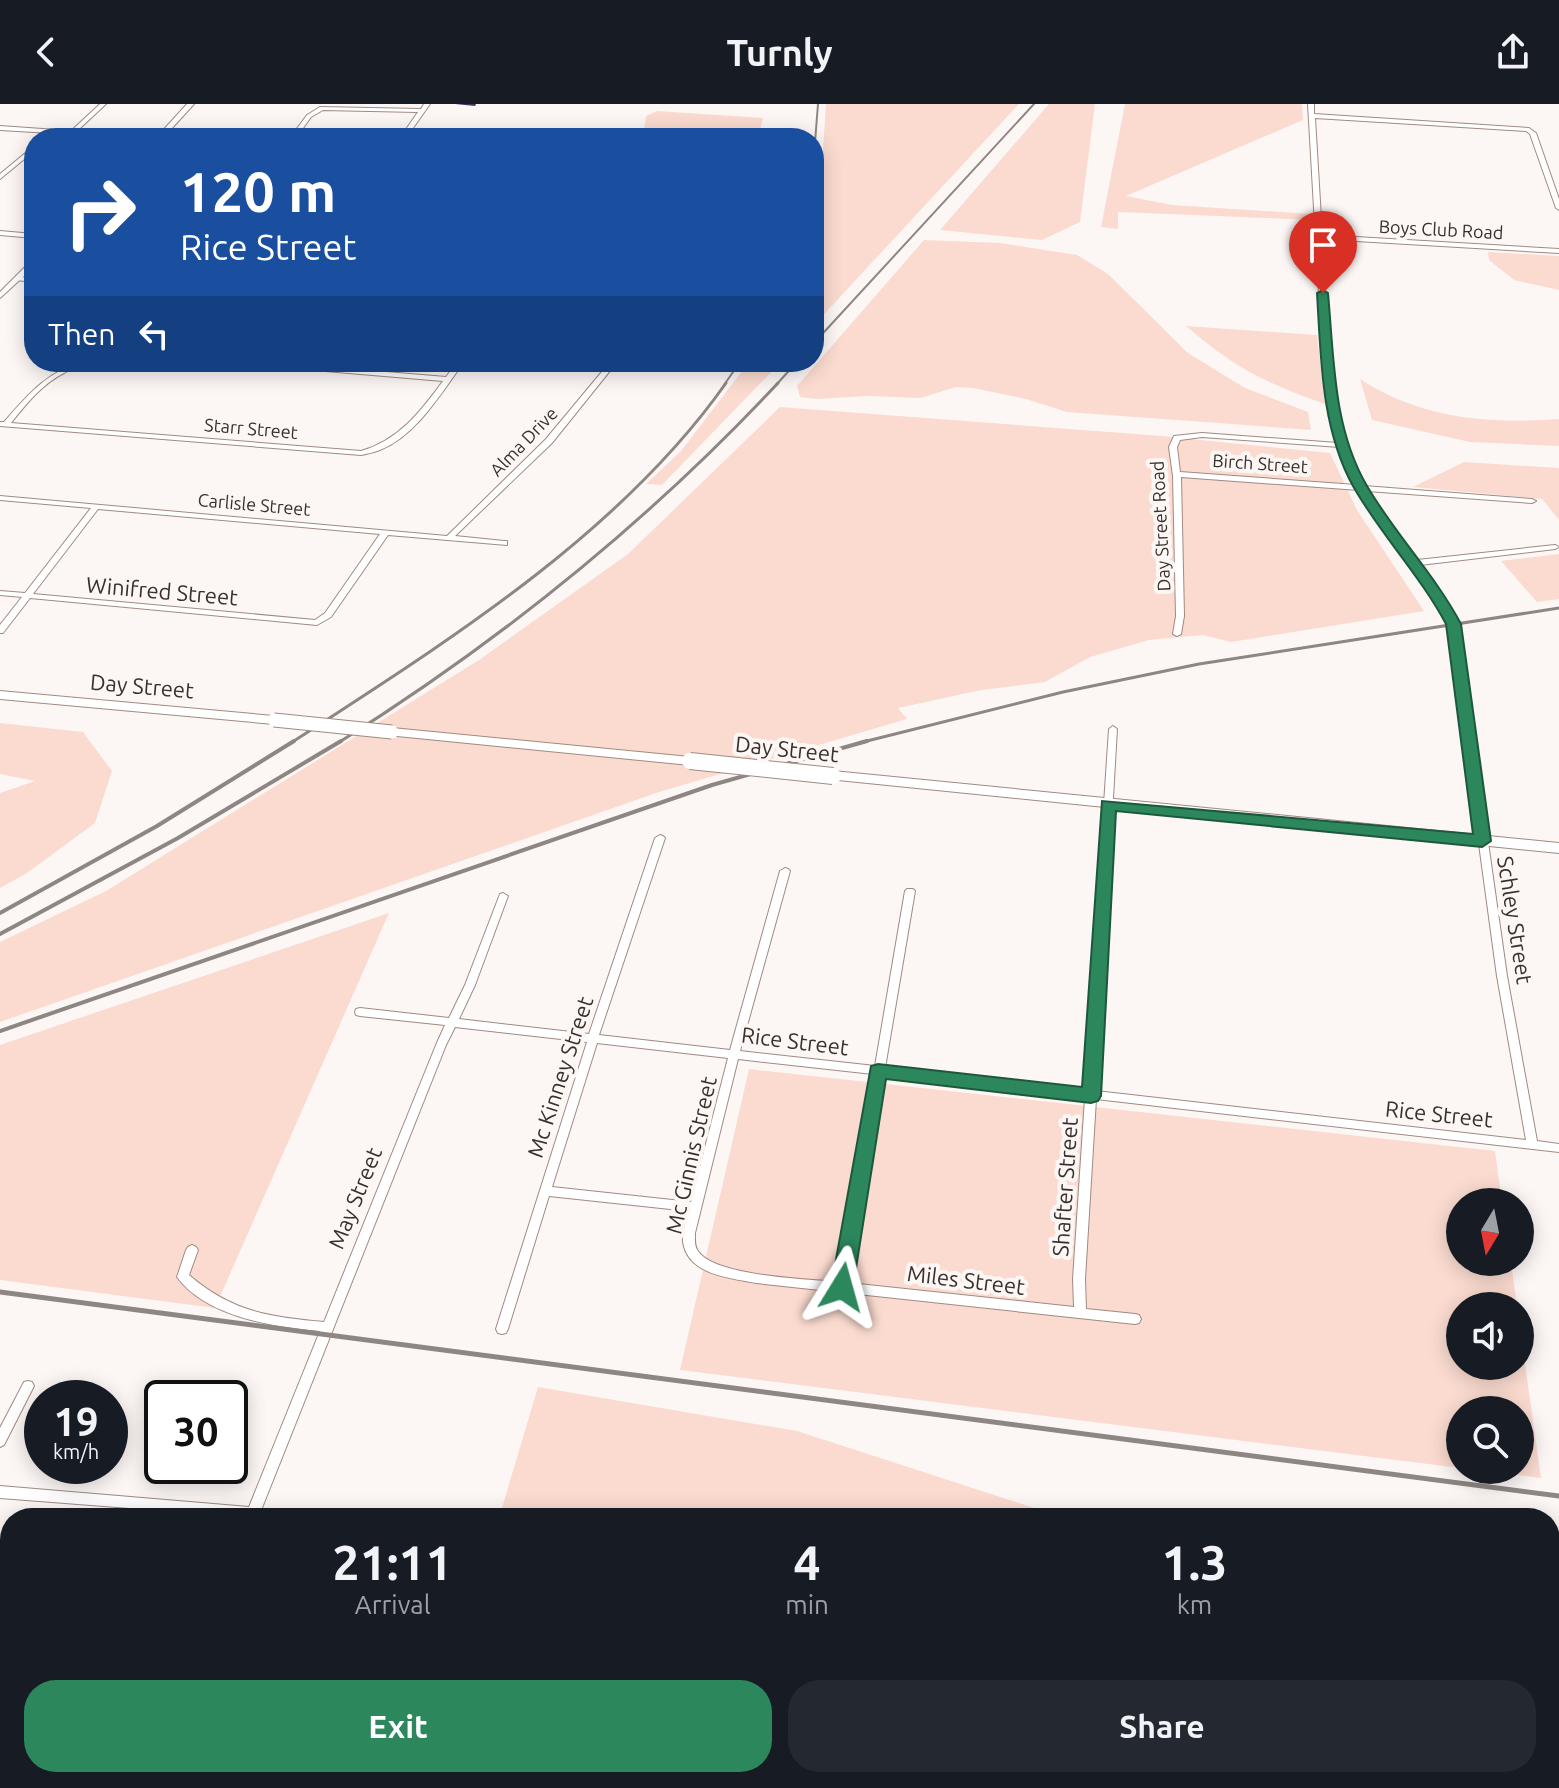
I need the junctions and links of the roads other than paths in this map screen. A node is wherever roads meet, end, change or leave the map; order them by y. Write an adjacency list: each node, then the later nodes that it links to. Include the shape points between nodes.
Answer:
1 (103, 104): 8 (street)
2 (191, 104): 9 (street)
3 (427, 104): 5 (street)
4 (1311, 104): 6 (street)
5 (423, 111): 10 (street, via 322,108); 11 (street)
6 (1312, 116): 15 (street, via 1527,129 1533,133); 18 (street)
7 (0, 128): 12 (street)
8 (77, 128)
9 (169, 128)
10 (300, 128)
11 (410, 128)
12 (24, 129)
13 (24, 157): 14 (street)
14 (0, 177)
15 (1559, 208)
16 (0, 233): 17 (street)
17 (24, 235)
18 (1320, 237): 19 (street, Boys Club Road); 30 (street, via 1325,347)
19 (1559, 251)
20 (24, 273): 21 (street)
21 (18, 279): 22 (street); 23 (street)
22 (24, 279)
23 (0, 296)
24 (57, 372): 29 (street)
25 (363, 372): 28 (street)
26 (453, 372): 28 (street, Starr Street)
27 (606, 372): 37 (street, Alma Drive, via 549,441)
28 (448, 379): 29 (street, Starr Street, via 397,440 361,453)
29 (2, 424)
30 (1342, 446): 31 (street, Day Street Road, via 1185,436 1173,447); 32 (street, Schley Street)
31 (1176, 474): 32 (street, Birch Street); 44 (street, Day Street Road)
32 (1361, 487): 34 (street, Birch Street); 40 (street, Schley Street)
33 (0, 498): 35 (street, Carlisle Street)
34 (1532, 501)
35 (96, 507): 36 (street, Carlisle Street); 42 (street)
36 (385, 533): 37 (street, Carlisle Street); 42 (street, Winifred Street, via 321,622)
37 (449, 538): 38 (street, Carlisle Street)
38 (504, 543)
39 (1555, 547): 40 (street)
40 (1414, 563): 49 (street, Schley Street, via 1453,624)
41 (0, 593): 42 (street, Winifred Street)
42 (29, 596): 43 (street)
43 (0, 631)
44 (1177, 634)
45 (4, 692): 47 (main road, Day Street, bridge)
46 (1113, 729): 47 (street, Shafter Street)
47 (1108, 805): 49 (main road, Day Street); 59 (street, Shafter Street)
48 (660, 838): 56 (street, Mc Kinney Street)
49 (1482, 841): 50 (main road, Day Street); 60 (street, Schley Street)
50 (1559, 848)
51 (785, 871): 57 (street, Mc Ginnis Street)
52 (910, 891): 58 (street)
53 (503, 896): 55 (street, May Street)
54 (360, 1012): 55 (street, Rice Street)
55 (452, 1022): 56 (street, Rice Street); 69 (street, May Street)
56 (593, 1038): 57 (street, Rice Street); 62 (street, Mc Kinney Street)
57 (735, 1054): 58 (street, Rice Street); 63 (street, Mc Ginnis Street)
58 (878, 1071): 59 (street, Rice Street); 66 (street)
59 (1091, 1096): 60 (street, Rice Street); 67 (street, Shafter Street)
60 (1532, 1145): 61 (street, Rice Street)
61 (1559, 1148)
62 (545, 1191): 63 (street); 70 (street, Mc Kinney Street)
63 (696, 1207): 65 (street, Mc Ginnis Street, via 688,1241)
64 (192, 1250): 69 (street, via 183,1277 222,1306 267,1322)
65 (699, 1261): 66 (street, Miles Street, via 722,1272)
66 (842, 1287): 67 (street, Miles Street)
67 (1080, 1312): 68 (street, Miles Street)
68 (1135, 1319)
69 (326, 1327): 75 (street, May Street)
70 (502, 1329)
71 (24, 1394): 72 (street)
72 (0, 1441)
73 (0, 1492): 74 (street)
74 (175, 1508)
75 (255, 1508)

